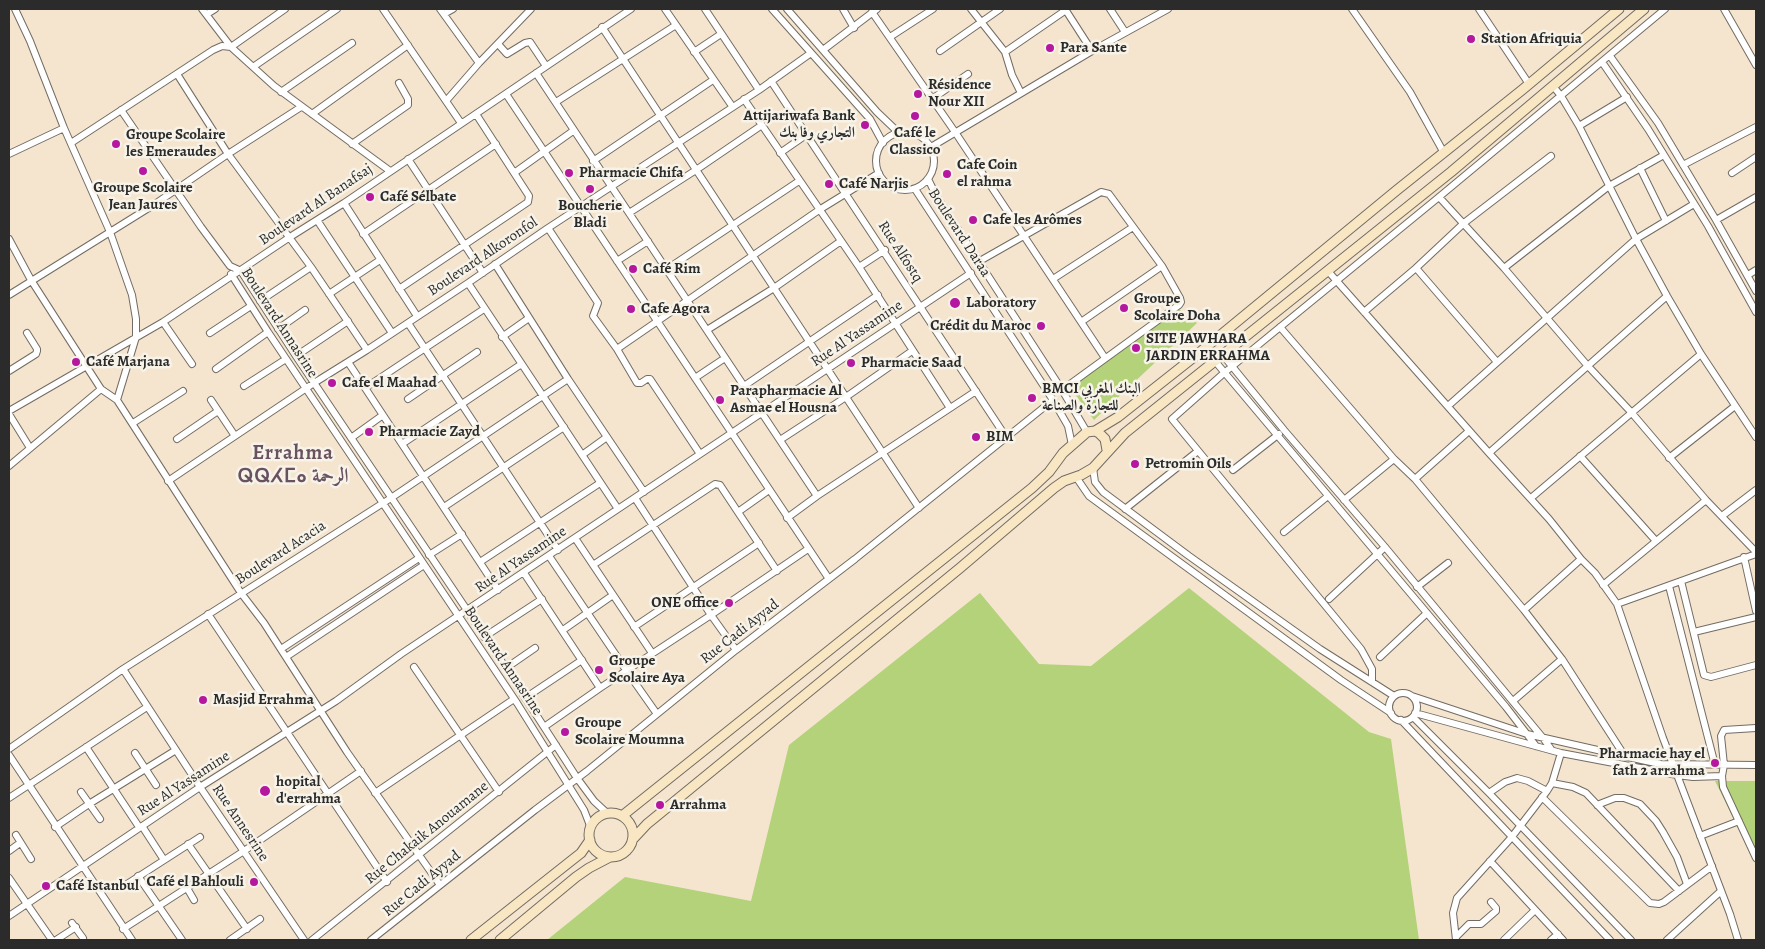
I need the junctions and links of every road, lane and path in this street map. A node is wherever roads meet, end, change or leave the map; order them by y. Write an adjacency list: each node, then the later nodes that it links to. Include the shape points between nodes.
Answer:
1 (15, 9): 82 (street)
2 (215, 9): 27 (street)
3 (285, 9): 40 (street)
4 (337, 9): 53 (street)
5 (383, 9): 39 (street)
6 (453, 9): 28 (street)
7 (531, 9): 38 (street)
8 (631, 9): 32 (street, Boulevard Al Banafsaj)
9 (665, 9): 31 (street)
10 (705, 9): 35 (street)
11 (772, 9): 46 (street)
12 (787, 9): 41 (street)
13 (843, 9): 33 (street)
14 (933, 9): 36 (street)
15 (971, 9): 30 (street)
16 (1000, 9): 30 (street)
17 (1110, 9): 34 (street)
18 (1168, 9): 29 (street)
19 (1352, 9): 95 (street, via 1410,92)
20 (1480, 9): 60 (street)
21 (1618, 9): 60 (main road)
22 (1644, 9): 61 (main road)
23 (1665, 9): 47 (street)
24 (1724, 9): 51 (street)
25 (1066, 10): 43 (street); 45 (street)
26 (875, 11): 33 (street); 36 (street)
27 (205, 12): 40 (street)
28 (442, 12): 50 (street)
29 (1156, 12): 34 (street)
30 (981, 22): 42 (street); 45 (street)
31 (676, 25): 44 (street); 48 (street)
32 (602, 27): 48 (street); 52 (street, Boulevard Al Banafsaj)
33 (854, 28): 41 (street)
34 (1126, 32): 43 (street)
35 (721, 34): 44 (street); 62 (street)
36 (890, 37): 69 (street)
37 (352, 43): 63 (street)
38 (498, 44): 50 (street); 52 (street, via 508,54 530,42)
39 (408, 45): 70 (street); 75 (street)
40 (231, 47): 53 (street); 55 (street, via 213,50)
41 (823, 50): 85 (street)
42 (940, 51)
43 (1092, 51): 64 (street)
44 (694, 52): 57 (street)
45 (1005, 52): 64 (street)
46 (811, 53): 58 (street, Boulevard Alkoronfol); 89 (street, via 870,119)
47 (1610, 56): 49 (street); 103 (street)
48 (623, 59): 71 (street); 77 (street)
49 (1602, 62): 66 (street); 67 (street)
50 (479, 63): 70 (street)
51 (1756, 65)
52 (546, 66): 54 (street, Boulevard Al Banafsaj)
53 (253, 67): 63 (street)
54 (536, 72): 65 (street, Boulevard Al Banafsaj); 71 (street)
55 (177, 74): 74 (street); 97 (street)
56 (968, 74): 69 (street)
57 (713, 80): 72 (street); 77 (street)
58 (771, 81): 62 (street, Boulevard Alkoronfol); 86 (street, Rue Alfostq)
59 (399, 83): 90 (street, via 408,105)
60 (1529, 84): 95 (main road)
61 (1553, 86): 66 (street); 154 (main road)
62 (759, 90): 68 (street, Boulevard Alkoronfol)
63 (281, 92): 73 (street)
64 (1021, 93): 84 (street)
65 (506, 94): 76 (street, Boulevard Al Banafsaj); 93 (street)
66 (1561, 96): 80 (street); 118 (street)
67 (1627, 97): 80 (street); 98 (street)
68 (744, 99): 72 (street, Boulevard Alkoronfol); 79 (street)
69 (932, 99): 84 (street)
70 (446, 101): 78 (street)
71 (556, 102): 83 (street)
72 (732, 106): 87 (street, Boulevard Alkoronfol)
73 (301, 107): 75 (street); 97 (street)
74 (121, 110): 88 (street); 116 (street)
75 (312, 114): 90 (street)
76 (476, 114): 78 (street, Boulevard Al Banafsaj); 91 (street)
77 (659, 116): 87 (street); 102 (street)
78 (461, 123): 101 (street, Boulevard Al Banafsaj)
79 (762, 125): 94 (street); 105 (street)
80 (1579, 126): 113 (street)
81 (1756, 127): 103 (street)
82 (64, 128): 88 (street); 96 (street)
83 (573, 131): 93 (street); 102 (street)
84 (955, 132): 92 (street); 134 (street)
85 (899, 133): 89 (street); 92 (street, via 917,135)
86 (806, 135): 94 (street); 117 (street, Rue Alfostq)
87 (677, 142): 105 (street); 112 (street, Boulevard Alkoronfol)
88 (71, 143): 132 (street)
89 (883, 143): 108 (street, via 877,157)
90 (352, 144): 106 (street)
91 (496, 144): 107 (street); 115 (street)
92 (931, 147): 110 (street, via 934,164)
93 (544, 152): 107 (street); 122 (street)
94 (780, 153): 111 (street)
95 (1444, 153): 255 (main road, via 1194,357 1118,417)
96 (9, 154)
97 (228, 154): 116 (street); 135 (street)
98 (1664, 155): 104 (street); 121 (street)
99 (1551, 156): 128 (street)
100 (1756, 157): 109 (street)
101 (408, 159): 106 (street, Boulevard Al Banafsaj); 115 (street)
102 (593, 161): 112 (street)
103 (1683, 165): 126 (street)
104 (1640, 168): 113 (street); 127 (street)
105 (696, 170): 124 (street); 129 (street)
106 (390, 171): 120 (street, Boulevard Al Banafsaj)
107 (514, 173): 140 (street, via 529,196 528,202)
108 (879, 173): 114 (street, via 887,184 895,188); 117 (street)
109 (1732, 173)
110 (928, 179): 114 (street); 145 (street, Boulevard Daraa)
111 (799, 181): 123 (street); 129 (street)
112 (611, 186): 122 (street, Boulevard Alkoronfol); 124 (street)
113 (1609, 186): 137 (street); 152 (street)
114 (915, 189): 158 (street, Boulevard Daraa)
115 (429, 190): 133 (street); 140 (street)
116 (175, 191): 132 (street); 147 (street)
117 (846, 194): 123 (street); 141 (street, Rue Alfostq)
118 (1439, 197): 128 (street); 164 (street)
119 (1756, 197): 126 (street)
120 (344, 203): 125 (street, Boulevard Al Banafsaj); 133 (street)
121 (1694, 204): 127 (street); 180 (street)
122 (580, 208): 130 (street, Boulevard Alkoronfol); 144 (street)
123 (819, 210): 139 (street); 142 (street)
124 (629, 214): 138 (street)
125 (317, 220): 135 (street, Boulevard Al Banafsaj); 161 (street)
126 (1716, 220): 159 (street)
127 (1666, 221): 137 (street)
128 (1464, 224): 151 (street); 152 (street)
129 (732, 225): 142 (street); 153 (street)
130 (548, 228): 146 (street, Boulevard Alkoronfol); 201 (street, via 598,303 593,316)
131 (1134, 228): 134 (street, via 1109,194 1101,192); 148 (street); 162 (street)
132 (110, 232): 163 (street); 197 (street, via 132,296)
133 (363, 234): 143 (street)
134 (1024, 236): 145 (street); 162 (street)
135 (290, 237): 149 (street); 156 (street, Boulevard Al Banafsaj)
136 (9, 239): 163 (street)
137 (1636, 240): 172 (street); 183 (street)
138 (648, 241): 144 (street); 153 (street)
139 (841, 241): 150 (street); 166 (street)
140 (465, 245): 157 (street); 167 (street)
141 (884, 250): 150 (street); 176 (street, Rue Alfostq)
142 (753, 256): 166 (street); 174 (street)
143 (380, 260): 161 (street); 167 (street)
144 (617, 261): 186 (street)
145 (978, 262): 231 (street, Boulevard Daraa)
146 (495, 264): 157 (street, Boulevard Alkoronfol); 182 (street)
147 (230, 266): 156 (street, Boulevard Annasrine); 160 (street, Boulevard Annasrine)
148 (1162, 266): 187 (street); 209 (street, via 1180,298 1180,305)
149 (311, 267): 169 (street); 173 (street)
150 (859, 267): 171 (street)
151 (1416, 268): 179 (street); 212 (street)
152 (1504, 268): 183 (street)
153 (666, 269): 174 (street)
154 (1328, 270): 164 (street); 207 (main road)
155 (1756, 270): 159 (street)
156 (241, 271): 160 (street, Boulevard Al Banafsaj); 173 (street, Boulevard Annasrine)
157 (483, 273): 165 (street, Boulevard Alkoronfol)
158 (971, 273): 176 (street, Rue Al Yassamine); 239 (street, Boulevard Daraa)
159 (1748, 275): 168 (street)
160 (231, 277): 175 (street, Boulevard Annasrine); 185 (street, Boulevard Al Banafsaj)
161 (354, 277): 169 (street); 196 (street)
162 (1053, 279): 187 (street)
163 (32, 280): 170 (street); 214 (street)
164 (1337, 280): 179 (street); 190 (street)
165 (468, 283): 177 (street); 181 (street, Boulevard Alkoronfol)
166 (774, 288): 192 (street); 199 (street)
167 (399, 289): 181 (street)
168 (1756, 291)
169 (329, 294): 184 (street)
170 (9, 295)
171 (878, 295): 189 (street); 199 (street)
172 (1667, 296): 205 (street); 216 (street)
173 (260, 301): 191 (street, Boulevard Annasrine)
174 (688, 301): 186 (street); 192 (street)
175 (250, 306): 193 (street, Boulevard Annasrine); 195 (street)
176 (921, 306): 189 (street, Rue Al Yassamine); 232 (street, Rue Alfostq)
177 (484, 309): 198 (street); 200 (street)
178 (305, 310): 191 (street)
179 (1364, 312): 241 (street)
180 (1756, 312)
181 (417, 316): 188 (street, Boulevard Alkoronfol)
182 (530, 318): 198 (street); 224 (street)
183 (1546, 318): 212 (street); 216 (street)
184 (348, 321): 202 (street); 206 (street)
185 (163, 322): 197 (street, Boulevard Al Banafsaj); 213 (street)
186 (657, 322): 201 (street); 223 (street)
187 (1081, 322): 209 (street)
188 (408, 323): 196 (street, Boulevard Alkoronfol); 200 (street)
189 (895, 323): 204 (street); 219 (street, Rue Al Yassamine)
190 (1280, 327): 217 (street); 276 (street)
191 (278, 329): 206 (street, Boulevard Annasrine)
192 (707, 330): 208 (street)
193 (268, 332): 210 (street, Boulevard Annasrine); 218 (street)
194 (26, 333): 220 (street, via 37,349 36,354)
195 (210, 333)
196 (392, 333): 202 (street, Boulevard Alkoronfol)
197 (136, 337): 214 (street, Boulevard Al Banafsaj); 236 (street)
198 (502, 337): 215 (street)
199 (809, 341): 219 (street); 227 (street)
200 (425, 348): 222 (street); 229 (street)
201 (617, 349): 272 (street, via 637,382 650,380)
202 (367, 350): 211 (street, Boulevard Alkoronfol)
203 (477, 352): 222 (street)
204 (912, 352): 235 (street); 243 (street)
205 (1701, 354): 242 (street); 247 (street)
206 (296, 356): 225 (street, Boulevard Annasrine)
207 (1218, 357): 217 (street); 221 (street); 268 (main road)
208 (725, 358): 223 (street); 227 (street)
209 (1105, 358): 231 (street)
210 (286, 359): 226 (street); 228 (street, Boulevard Annasrine)
211 (348, 362): 225 (street, Boulevard Alkoronfol); 229 (street)
212 (1497, 362): 241 (street)
213 (192, 364)
214 (85, 365): 230 (street); 245 (street, Boulevard Al Banafsaj)
215 (520, 365): 234 (street); 240 (street)
216 (1587, 365): 247 (street); 271 (street)
217 (1232, 366): 221 (street); 252 (street)
218 (216, 369)
219 (828, 369): 235 (street); 246 (street, Rue Al Yassamine)
220 (9, 371)
221 (1224, 372): 257 (street); 269 (street, via 1172,419)
222 (444, 376): 238 (street); 240 (street)
223 (695, 378): 254 (street)
224 (568, 379): 234 (street, Boulevard Acacia); 259 (street)
225 (314, 383): 228 (street, Boulevard Alkoronfol); 262 (street, Boulevard Annasrine)
226 (244, 386)
227 (744, 386): 246 (street)
228 (306, 388): 256 (street, Boulevard Alkoronfol); 298 (street, Boulevard Annasrine)
229 (365, 388): 248 (street)
230 (101, 389): 236 (street); 267 (street)
231 (1062, 390): 255 (street, Boulevard Daraa)
232 (976, 391): 243 (street); 260 (street, Rue Alfostq)
233 (183, 392): 249 (street)
234 (543, 397): 250 (street); 258 (street, Boulevard Acacia)
235 (846, 398): 264 (street); 270 (street)
236 (117, 400): 249 (street)
237 (211, 400): 244 (street)
238 (408, 400)
239 (1053, 400): 260 (street, Rue Cadi Ayyad); 266 (street, Boulevard Daraa, via 1068,426)
240 (462, 405): 258 (street); 265 (street)
241 (1448, 406): 253 (street)
242 (1735, 406): 251 (street); 275 (street)
243 (950, 408): 270 (street)
244 (218, 411): 256 (street); 263 (street)
245 (9, 412): 267 (street)
246 (761, 412): 254 (street, Rue Al Yassamine); 264 (street)
247 (1631, 412): 274 (street); 275 (street)
248 (383, 415): 262 (street); 265 (street)
249 (133, 423): 285 (street)
250 (564, 427): 273 (street); 279 (street)
251 (1754, 427): 261 (street)
252 (1284, 430): 257 (street); 296 (street)
253 (1469, 430): 271 (street); 284 (street)
254 (731, 432): 272 (street, Rue Al Yassamine); 288 (street)
255 (1091, 432): 266 (main road); 268 (main road, via 1100,433)
256 (235, 436): 285 (street, Boulevard Alkoronfol)
257 (1277, 436): 281 (street); 292 (street)
258 (483, 437): 279 (street); 282 (street, Boulevard Acacia)
259 (608, 437): 273 (street); 290 (street)
260 (1006, 437): 300 (street, Rue Cadi Ayyad)
261 (1756, 437)
262 (351, 438): 293 (street, Boulevard Annasrine)
263 (177, 439)
264 (780, 440): 291 (street)
265 (402, 444): 282 (street)
266 (1072, 446): 277 (main road)
267 (30, 448): 278 (street)
268 (1107, 450): 280 (main road)
269 (1198, 451): 302 (street); 367 (street, via 1361,649 1372,669)
270 (883, 453): 291 (street); 300 (street)
271 (1489, 453): 295 (street)
272 (700, 454): 290 (street, Rue Al Yassamine)
273 (582, 455): 287 (street)
274 (1580, 456): 295 (street); 311 (street)
275 (1669, 458): 297 (street)
276 (1394, 459): 284 (street); 296 (street)
277 (1055, 465): 286 (main road, via 1054,476); 422 (main road, via 1016,500)
278 (9, 466)
279 (502, 468): 299 (street); 306 (street)
280 (1093, 468): 283 (main road); 302 (street, via 1100,490)
281 (1233, 470)
282 (422, 477): 293 (street, Boulevard Acacia); 299 (street)
283 (1076, 477): 286 (main road); 376 (street, via 1089,496)
284 (1414, 480): 341 (street)
285 (168, 481): 336 (street)
286 (1064, 481): 433 (main road, via 647,824)
287 (600, 483): 301 (street); 306 (street)
288 (769, 490): 303 (street); 305 (street)
289 (1756, 490): 304 (street)
290 (644, 492): 294 (street, Rue Al Yassamine)
291 (817, 496): 305 (street)
292 (1328, 496): 308 (street); 317 (street)
293 (391, 498): 298 (street, Boulevard Acacia); 318 (street, Boulevard Annasrine)
294 (636, 498): 301 (street, Rue Al Yassamine); 307 (street)
295 (1531, 498): 322 (street)
296 (1344, 500): 313 (street)
297 (1706, 500): 304 (street); 311 (street)
298 (382, 503): 321 (street, Boulevard Annasrine); 336 (street, Boulevard Acacia)
299 (444, 507): 309 (street)
300 (919, 508): 329 (street, Rue Cadi Ayyad)
301 (618, 509): 310 (street, Rue Al Yassamine)
302 (1125, 509): 367 (street)
303 (738, 512): 307 (street, via 720,485 715,484); 312 (street)
304 (1722, 516): 316 (street)
305 (787, 518): 314 (street)
306 (539, 522): 315 (street); 323 (street)
307 (653, 525): 325 (street); 333 (street)
308 (1284, 532)
309 (462, 534): 318 (street); 323 (street)
310 (575, 538): 315 (street, Rue Al Yassamine); 325 (street)
311 (1656, 541): 331 (street)
312 (759, 543): 327 (street); 333 (street)
313 (1385, 547): 317 (street); 334 (street)
314 (808, 549): 327 (street); 329 (street)
315 (558, 550): 319 (street, Rue Al Yassamine)
316 (1756, 553): 320 (street)
317 (1376, 554): 339 (street); 345 (street)
318 (429, 555): 342 (street, Boulevard Annasrine)
319 (549, 556): 328 (street, Rue Al Yassamine); 344 (street)
320 (1744, 557): 330 (street); 343 (street)
321 (419, 558): 326 (street, Boulevard Annasrine); 355 (street)
322 (1581, 559): 331 (street); 341 (street)
323 (480, 562): 335 (street)
324 (1448, 563): 334 (street)
325 (593, 564): 337 (street)
326 (424, 565): 348 (street, Boulevard Annasrine); 358 (street)
327 (777, 570): 347 (street)
328 (524, 573): 335 (street, Rue Al Yassamine); 338 (street)
329 (829, 579): 356 (street, Rue Cadi Ayyad)
330 (1682, 581): 332 (street); 352 (street)
331 (1603, 585): 340 (street)
332 (1669, 586): 340 (street); 398 (street)
333 (693, 587): 347 (street); 350 (street)
334 (1417, 587): 373 (street)
335 (498, 590): 342 (street, Rue Al Yassamine)
336 (241, 593): 346 (street, Boulevard Acacia); 355 (street)
337 (613, 595): 344 (street); 350 (street)
338 (542, 599): 351 (street); 353 (street)
339 (1329, 599)
340 (1617, 604): 397 (street)
341 (1524, 610): 360 (street)
342 (466, 611): 348 (street, Rue Al Yassamine); 353 (street, Boulevard Annasrine)
343 (1756, 611)
344 (587, 613): 351 (street); 366 (street)
345 (1427, 613): 359 (street); 383 (street)
346 (208, 614): 365 (street, Boulevard Acacia); 382 (street)
347 (711, 615): 356 (street); 357 (street)
348 (458, 616): 372 (street, Boulevard Annasrine); 375 (street, Rue Al Yassamine)
349 (1756, 617): 352 (street)
350 (634, 627): 357 (street)
351 (563, 630): 361 (street)
352 (1694, 632): 362 (street, via 1702,671 1707,676)
353 (484, 637): 364 (street, Boulevard Annasrine)
354 (535, 648): 364 (street)
355 (281, 649): 358 (street)
356 (736, 650): 377 (street, Rue Cadi Ayyad)
357 (652, 653): 366 (street)
358 (286, 657): 375 (street)
359 (1380, 657)
360 (1562, 659): 373 (street); 396 (street)
361 (582, 660): 368 (street); 371 (street)
362 (1756, 665)
363 (414, 667): 384 (street)
364 (506, 668): 371 (street, Boulevard Annasrine)
365 (123, 669): 374 (street, Rue Annesrine); 389 (street, Boulevard Acacia)
366 (626, 670): 368 (street); 377 (street)
367 (1372, 682): 369 (street)
368 (600, 688): 380 (street)
369 (1394, 696): 370 (street, via 1403,693); 376 (street)
370 (1412, 696): 378 (street, via 1417,705); 383 (street)
371 (525, 698): 380 (street, Boulevard Annasrine)
372 (514, 699): 384 (street); 392 (street, Boulevard Annasrine)
373 (1513, 701): 385 (street)
374 (147, 707): 388 (street); 390 (street, Rue Annesrine)
375 (321, 710): 382 (street, Rue Al Yassamine); 402 (street)
376 (1390, 713): 379 (street)
377 (657, 714): 405 (street, Rue Cadi Ayyad)
378 (1414, 715): 379 (street); 387 (street); 414 (street)
379 (1400, 720): 432 (street)
380 (544, 727): 386 (street, Boulevard Annasrine)
381 (1756, 728): 399 (street, via 1722,732)
382 (286, 732): 410 (street, Rue Al Yassamine); 416 (street)
383 (1528, 734): 385 (street); 387 (street)
384 (460, 735): 413 (street); 415 (street)
385 (1543, 738): 391 (street); 396 (street)
386 (556, 745): 392 (street, Rue Chakaik Anouamane); 405 (street, Boulevard Annasrine)
387 (1536, 746): 391 (street)
388 (86, 747): 407 (street); 411 (street)
389 (9, 749)
390 (176, 750): 401 (street); 410 (street, Rue Annesrine)
391 (1551, 750): 394 (street)
392 (547, 752): 409 (street, Boulevard Annasrine); 413 (street, Rue Chakaik Anouamane)
393 (135, 753): 401 (street)
394 (1561, 753): 403 (street); 406 (street)
395 (9, 755): 407 (street)
396 (1624, 756): 397 (street)
397 (1673, 764): 398 (street); 403 (street)
398 (1715, 765): 399 (street)
399 (1724, 765): 400 (street); 404 (street)
400 (1756, 765)
401 (146, 769): 408 (street); 411 (street)
402 (361, 771): 415 (street); 416 (street)
403 (1677, 775): 404 (street); 430 (street)
404 (1722, 776): 424 (street, via 1725,792)
405 (577, 778): 409 (street, Rue Cadi Ayyad); 421 (street, Boulevard Annasrine)
406 (1552, 783): 417 (street); 420 (street, via 1582,790)
407 (28, 784): 418 (street); 426 (street)
408 (156, 785)
409 (568, 785): 428 (street, Boulevard Annasrine); 453 (street, Rue Cadi Ayyad)
410 (200, 787): 427 (street, Rue Al Yassamine); 438 (street, Rue Annesrine)
411 (114, 789): 419 (street); 427 (street)
412 (81, 792): 419 (street)
413 (499, 792): 439 (street, Rue Chakaik Anouamane)
414 (1489, 792): 417 (street, via 1517,778 1528,781); 425 (street)
415 (375, 793): 439 (street)
416 (328, 794): 438 (street); 450 (street)
417 (1544, 794): 425 (street); 455 (street, via 1648,902 1662,903)
418 (9, 798)
419 (89, 804): 423 (street); 426 (street)
420 (1597, 805): 452 (street, via 1615,798 1640,804 1663,832); 455 (street)
421 (608, 814): 422 (main road); 428 (main road, via 597,819)
422 (622, 816): 433 (main road, via 631,825)
423 (100, 820)
424 (1739, 821): 430 (street); 441 (street)
425 (1520, 826): 432 (street); 483 (street)
426 (55, 827): 446 (street)
427 (141, 827): 443 (street); 446 (street, Rue Al Yassamine)
428 (591, 828): 434 (main road)
429 (16, 835): 435 (street)
430 (1700, 836): 445 (street)
431 (200, 837): 436 (street)
432 (1511, 838): 444 (street); 482 (street)
433 (633, 839): 440 (main road, via 627,851)
434 (590, 840): 440 (main road, via 598,852); 477 (main road, via 581,853)
435 (20, 843): 437 (street); 442 (street)
436 (188, 844): 443 (street); 447 (street)
437 (9, 851)
438 (244, 851): 447 (street); 474 (street, Rue Annesrine)
439 (419, 856): 450 (street, Rue Chakaik Anouamane); 453 (street)
440 (610, 857): 478 (main road, via 582,872)
441 (1756, 858)
442 (31, 859)
443 (164, 860): 448 (street)
444 (1490, 861): 461 (street); 468 (street, via 1455,902)
445 (1712, 866): 452 (street); 456 (street)
446 (82, 867): 459 (street, Rue Al Yassamine); 464 (street)
447 (209, 873): 454 (street); 465 (street)
448 (138, 876): 451 (street); 460 (street)
449 (9, 878): 459 (street)
450 (387, 882): 475 (street, Rue Chakaik Anouamane)
451 (127, 884)
452 (1687, 884): 455 (street)
453 (440, 885): 476 (street, Rue Cadi Ayyad)
454 (186, 888): 457 (street); 460 (street)
455 (1679, 891)
456 (1721, 891): 484 (street); 485 (street)
457 (194, 900)
458 (1491, 902): 468 (street, via 1496,911 1481,924 1469,924)
459 (27, 905): 462 (street, Rue Al Yassamine); 469 (street)
460 (159, 907): 464 (street); 472 (street)
461 (1535, 910): 466 (street); 479 (street)
462 (9, 916)
463 (260, 919): 465 (street)
464 (124, 929): 471 (street)
465 (247, 929): 473 (street)
466 (1558, 934): 480 (street); 481 (street)
467 (83, 938): 470 (street, via 74,925)
468 (1456, 938)
469 (52, 940)
470 (56, 940)
471 (129, 940)
472 (182, 940)
473 (230, 940)
474 (304, 940)
475 (312, 940)
476 (371, 940)
477 (471, 940)
478 (500, 940)
479 (1504, 940)
480 (1551, 940)
481 (1563, 940)
482 (1610, 940)
483 (1630, 940)
484 (1667, 940)
485 (1738, 940)

